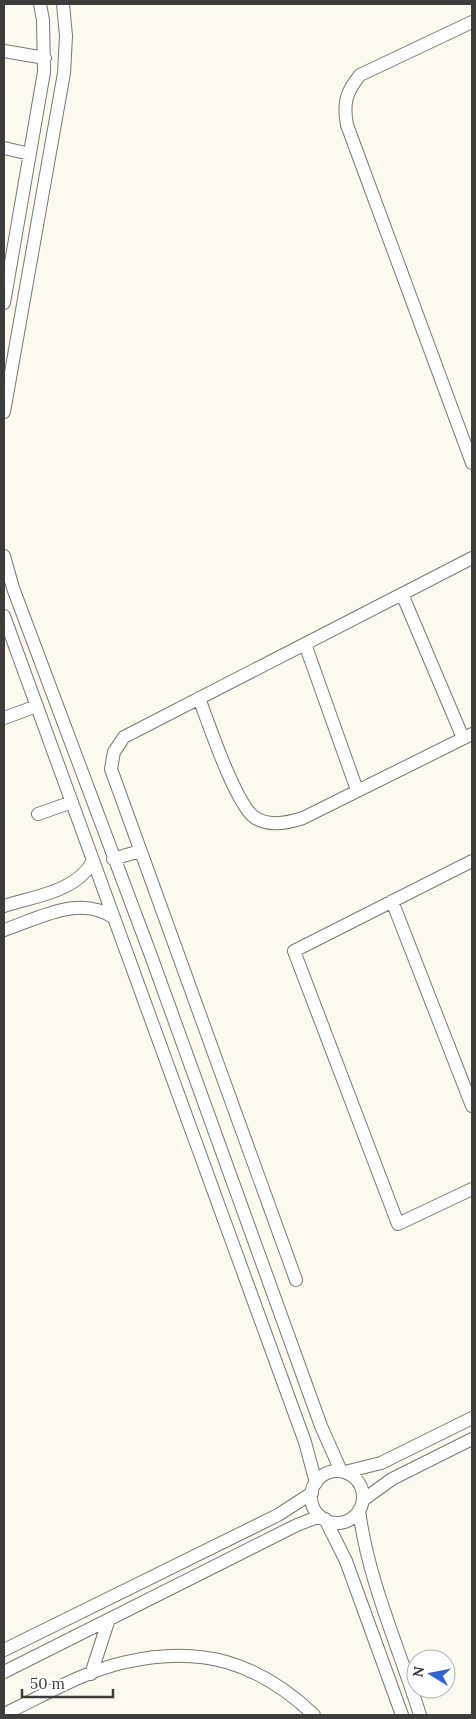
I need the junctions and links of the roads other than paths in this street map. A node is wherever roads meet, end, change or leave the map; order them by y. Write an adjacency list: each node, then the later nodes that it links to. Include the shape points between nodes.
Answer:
1 (40, 4): 5 (street)
2 (63, 4): 9 (street, via 66,36 64,73)
3 (472, 22): 13 (street, via 360,75 348,89 344,107 347,125)
4 (4, 51): 5 (street)
5 (45, 58): 7 (street)
6 (4, 148): 7 (street)
7 (30, 154): 8 (street)
8 (15, 239): 9 (street); 10 (street)
9 (33, 243): 11 (street)
10 (4, 303)
11 (6, 388): 12 (street)
12 (4, 412)
13 (472, 463)
14 (4, 556): 26 (street)
15 (472, 558): 16 (street)
16 (402, 594): 18 (street); 22 (street)
17 (5, 622): 20 (street)
18 (306, 644): 19 (street); 23 (street)
19 (199, 698): 23 (street, via 241,803 255,818 284,824 303,818); 28 (street, via 124,737 114,752 111,769)
20 (37, 706): 21 (street); 24 (street)
21 (4, 718)
22 (468, 736): 23 (street)
23 (357, 790)
24 (72, 802): 25 (street); 27 (street)
25 (38, 814)
26 (99, 820): 27 (street); 29 (street)
27 (82, 827): 30 (street)
28 (140, 851): 29 (street); 40 (street)
29 (114, 859): 36 (street)
30 (93, 861): 33 (street, via 80,879 70,885); 34 (street)
31 (472, 861): 32 (street)
32 (392, 901): 38 (street); 39 (street, via 294,951 398,1224)
33 (4, 906)
34 (114, 918): 35 (street, via 103,910 77,906); 37 (street)
35 (4, 930)
36 (150, 953): 37 (street); 43 (street, via 321,1426)
37 (130, 961): 44 (street, via 305,1442)
38 (472, 1106)
39 (472, 1189)
40 (296, 1280)
41 (472, 1418): 43 (street, via 387,1461)
42 (472, 1439): 45 (street, via 392,1479)
43 (343, 1472): 44 (street, via 327,1473); 45 (street, via 351,1475 360,1486)
44 (314, 1488): 46 (street, via 312,1502); 48 (street, via 278,1515)
45 (361, 1505): 46 (street, via 348,1520 340,1522); 54 (street, via 367,1555)
46 (323, 1518): 47 (street, via 296,1525); 53 (street, via 346,1561)
47 (109, 1619): 49 (street); 50 (street)
48 (4, 1650)
49 (4, 1672)
50 (91, 1674): 51 (street); 52 (street, via 125,1662 172,1655 202,1656 243,1666 278,1686)
51 (4, 1714)
52 (314, 1715)
53 (402, 1715)
54 (420, 1715)

